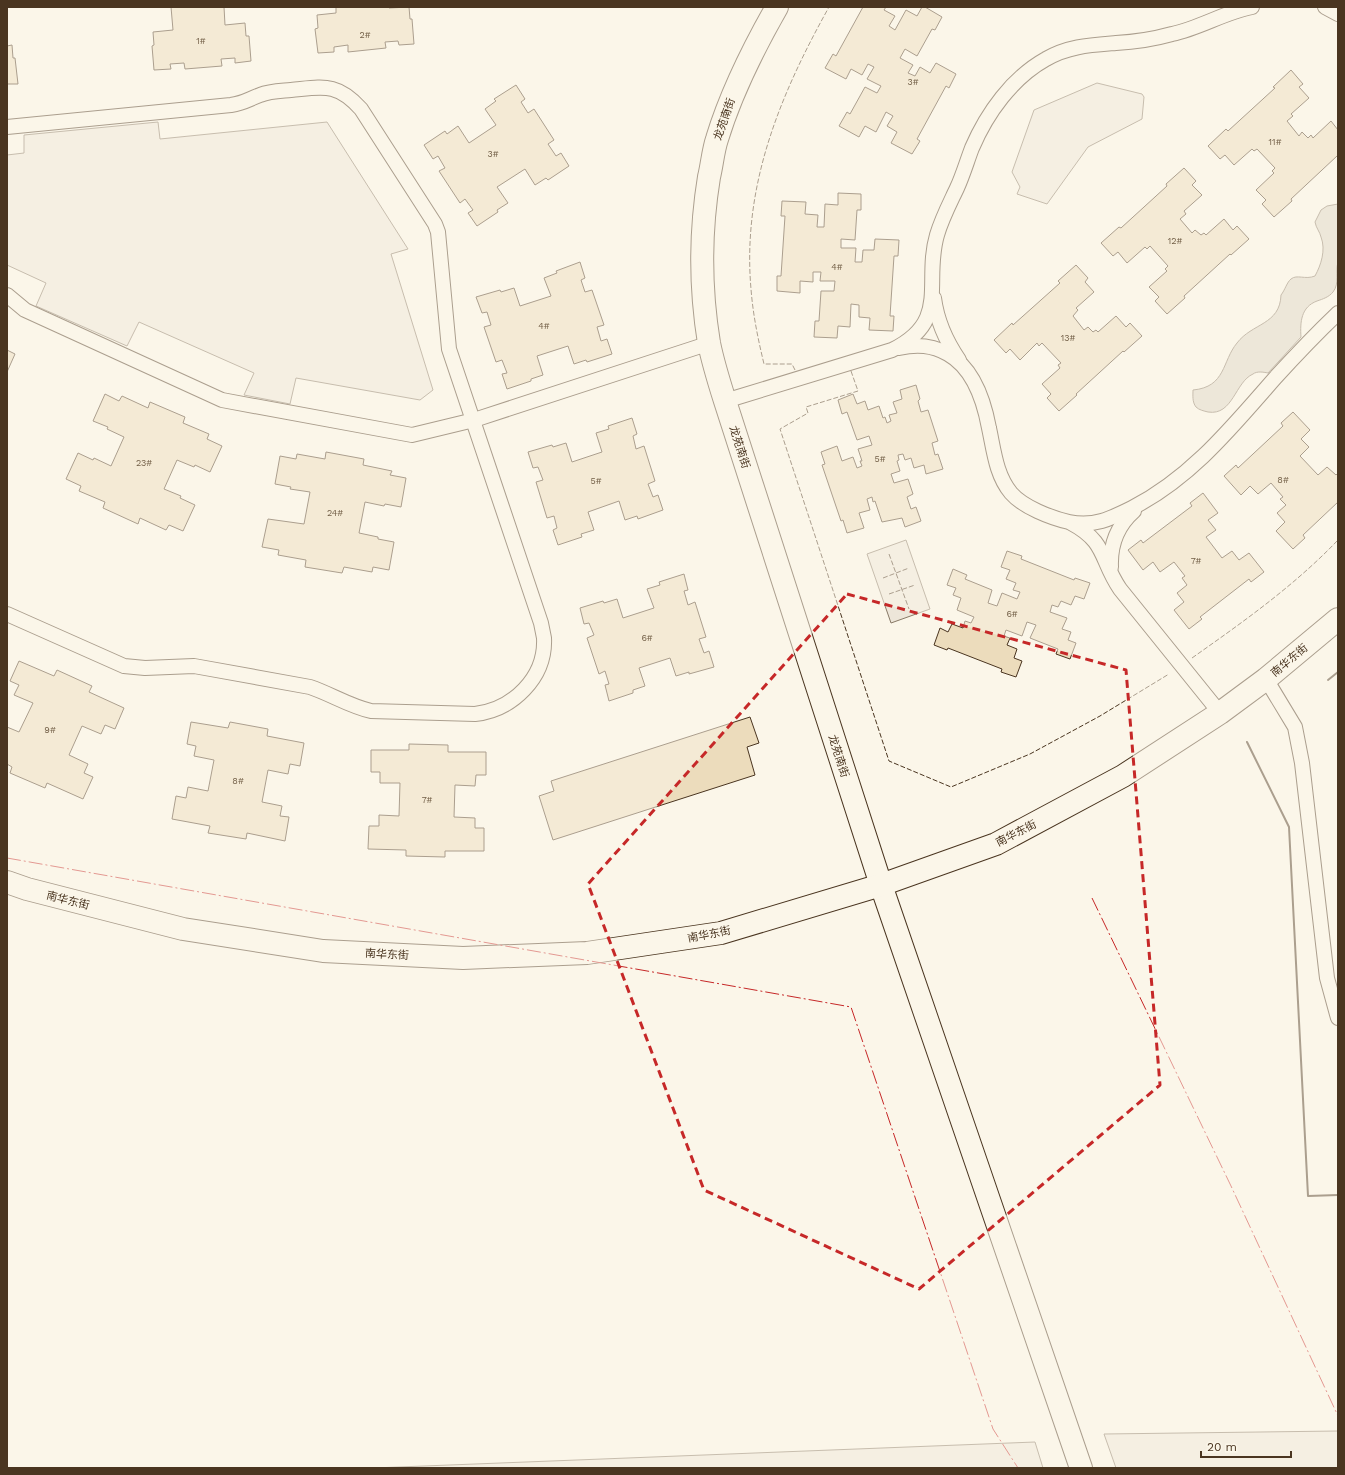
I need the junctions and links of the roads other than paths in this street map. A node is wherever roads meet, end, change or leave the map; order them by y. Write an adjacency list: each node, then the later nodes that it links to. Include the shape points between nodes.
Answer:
1 (777, 7): 9 (street, 龙苑南街, via 734,91 716,140 702,236 703,289)
2 (1252, 7): 6 (lane, via 1188,30 1160,37 1074,48 1046,59 1021,77 987,118 946,210 934,248)
3 (1325, 7): 4 (lane)
4 (1338, 14)
5 (7, 127): 13 (lane, via 231,106 270,92 319,87 330,88 348,96 361,109 436,224 449,348)
6 (933, 291): 10 (lane, via 931,307 921,329 909,341); 11 (lane, via 941,327)
7 (7, 295): 13 (lane, via 25,310 222,400 412,435)
8 (1338, 313): 14 (lane, via 1204,456 1177,480)
9 (710, 343): 12 (street, 龙苑南街); 13 (lane)
10 (895, 348): 11 (lane, via 925,345 953,357); 12 (lane)
11 (964, 367): 15 (lane, via 980,397 1000,477 1006,486 1027,507)
12 (724, 401): 22 (street, 龙苑南街)
13 (474, 420): 17 (lane, via 541,623 544,639 539,666 532,680 524,691 502,706 474,714 371,711 355,707 324,691 310,687 194,666 124,666)
14 (1148, 500): 15 (lane, via 1104,521); 16 (lane, via 1128,516 1116,534 1110,554)
15 (1069, 522): 16 (lane, via 1083,529 1095,540)
16 (1111, 573): 20 (lane, via 1124,595)
17 (7, 614)
18 (1338, 619): 19 (street, 南华东街)
19 (1266, 679): 20 (street, 南华东街); 23 (lane, via 1295,727)
20 (1220, 713): 22 (street, 南华东街, via 1124,776 996,844)
21 (7, 882): 22 (street, 南华东街, via 182,929 323,951 463,958 587,953 721,933)
22 (881, 885): 25 (street, 龙苑南街)
23 (1332, 976): 24 (lane)
24 (1338, 1018)
25 (1081, 1468)

